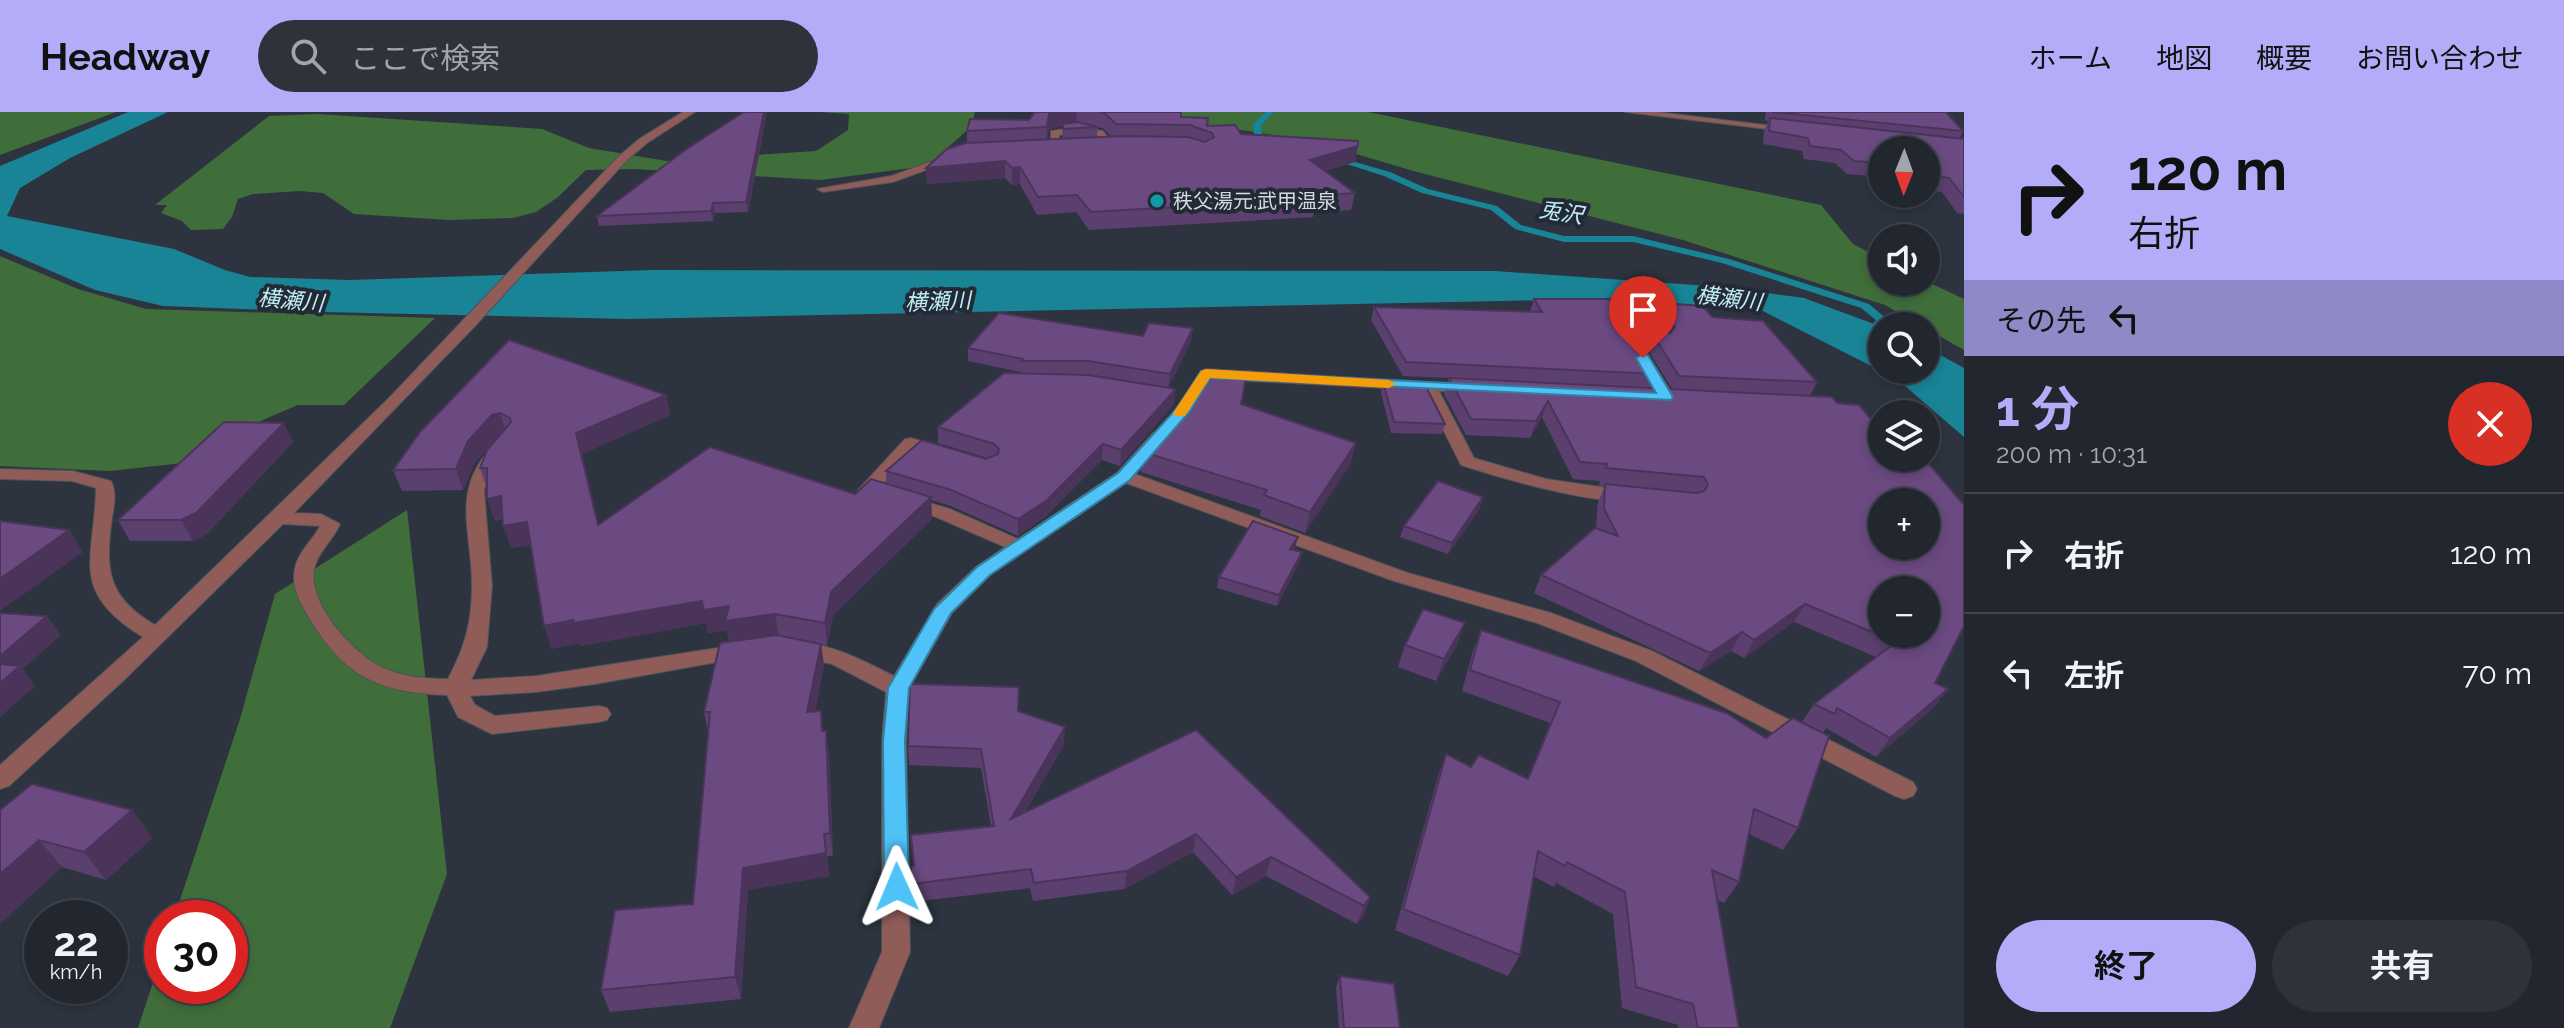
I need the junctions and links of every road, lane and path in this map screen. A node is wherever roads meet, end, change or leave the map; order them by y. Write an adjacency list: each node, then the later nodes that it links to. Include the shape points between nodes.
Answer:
1 (690, 112): 21 (street, via 622,159)
2 (1630, 112): 3 (street)
3 (1803, 130)
4 (1124, 146): 6 (street, via 1106,148 1100,133 1060,130 1054,133)
5 (1067, 149): 6 (street)
6 (1054, 151): 7 (street)
7 (1035, 152)
8 (965, 153): 9 (street, via 893,179)
9 (823, 189)
10 (1659, 341): 14 (street, via 1631,339 1673,398)
11 (1429, 386): 12 (street); 15 (street, via 1206,374); 20 (street, via 1467,461 1570,491)
12 (1493, 389)
13 (1168, 396): 15 (street)
14 (1640, 396)
15 (1189, 399): 19 (street)
16 (507, 441): 25 (street, via 483,468 475,490 482,586 476,647)
17 (956, 457): 22 (street, via 911,443 867,490 943,513)
18 (0, 474): 23 (street, via 73,476 105,485 96,563 103,589 127,618)
19 (1124, 476): 22 (street); 28 (street, via 1401,577 1544,618 1644,656)
20 (1644, 497)
21 (279, 518): 23 (street); 25 (street, via 331,524 304,567 304,586 347,657 404,683)
22 (1018, 546): 24 (street, via 944,609)
23 (156, 635): 27 (street)
24 (898, 688): 25 (street, via 838,658 771,648 563,680); 29 (street, via 896,952)
25 (455, 689): 26 (street, via 466,711 492,725)
26 (599, 714)
27 (0, 779)
28 (1904, 789)
29 (864, 1028)

